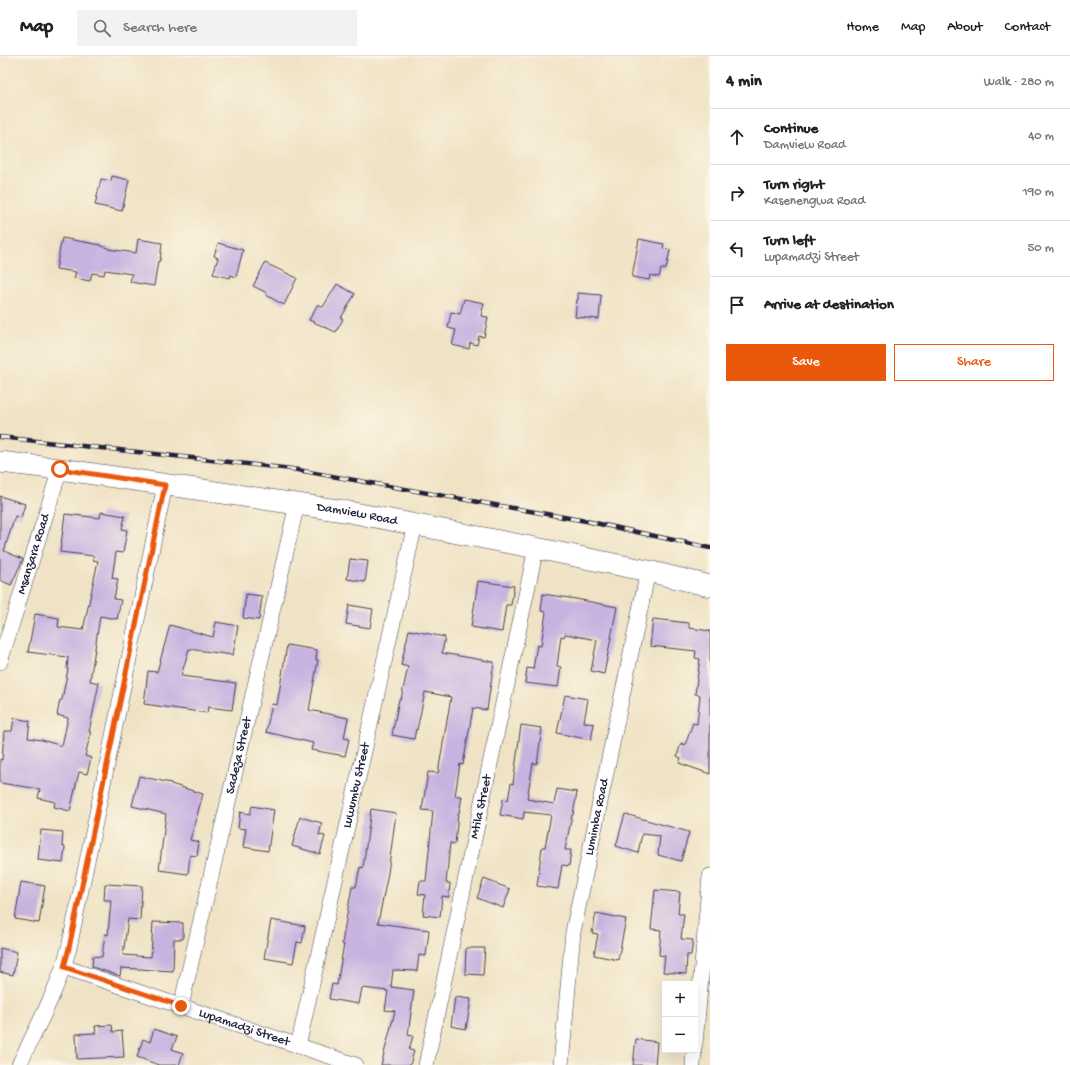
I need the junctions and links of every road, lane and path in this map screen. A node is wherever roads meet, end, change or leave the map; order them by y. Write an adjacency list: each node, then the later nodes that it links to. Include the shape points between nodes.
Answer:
1 (0, 462): 2 (street, Damview Road)
2 (60, 469): 3 (street, Damview Road); 9 (street, Msanzara Road)
3 (165, 485): 4 (street, Damview Road); 11 (street)
4 (297, 504): 5 (street, Damview Road); 12 (street, Sadeza Street)
5 (415, 524): 6 (street, Damview Road); 14 (street, Luwumbu Street)
6 (536, 548): 7 (street, Damview Road); 18 (street, Mtila Street)
7 (648, 571): 8 (street, Damview Road); 19 (street, Lumimba Road, via 572,932)
8 (710, 586)
9 (0, 662)
10 (710, 876): 13 (street)
11 (64, 967): 12 (street, Lupamadzi Street); 16 (street)
12 (181, 1006): 14 (street, Lupamadzi Street)
13 (697, 1017)
14 (298, 1046): 17 (street, Lupamadzi Street)
15 (694, 1053): 20 (street)
16 (19, 1065)
17 (356, 1065)
18 (426, 1065)
19 (561, 1065)
20 (693, 1065)

